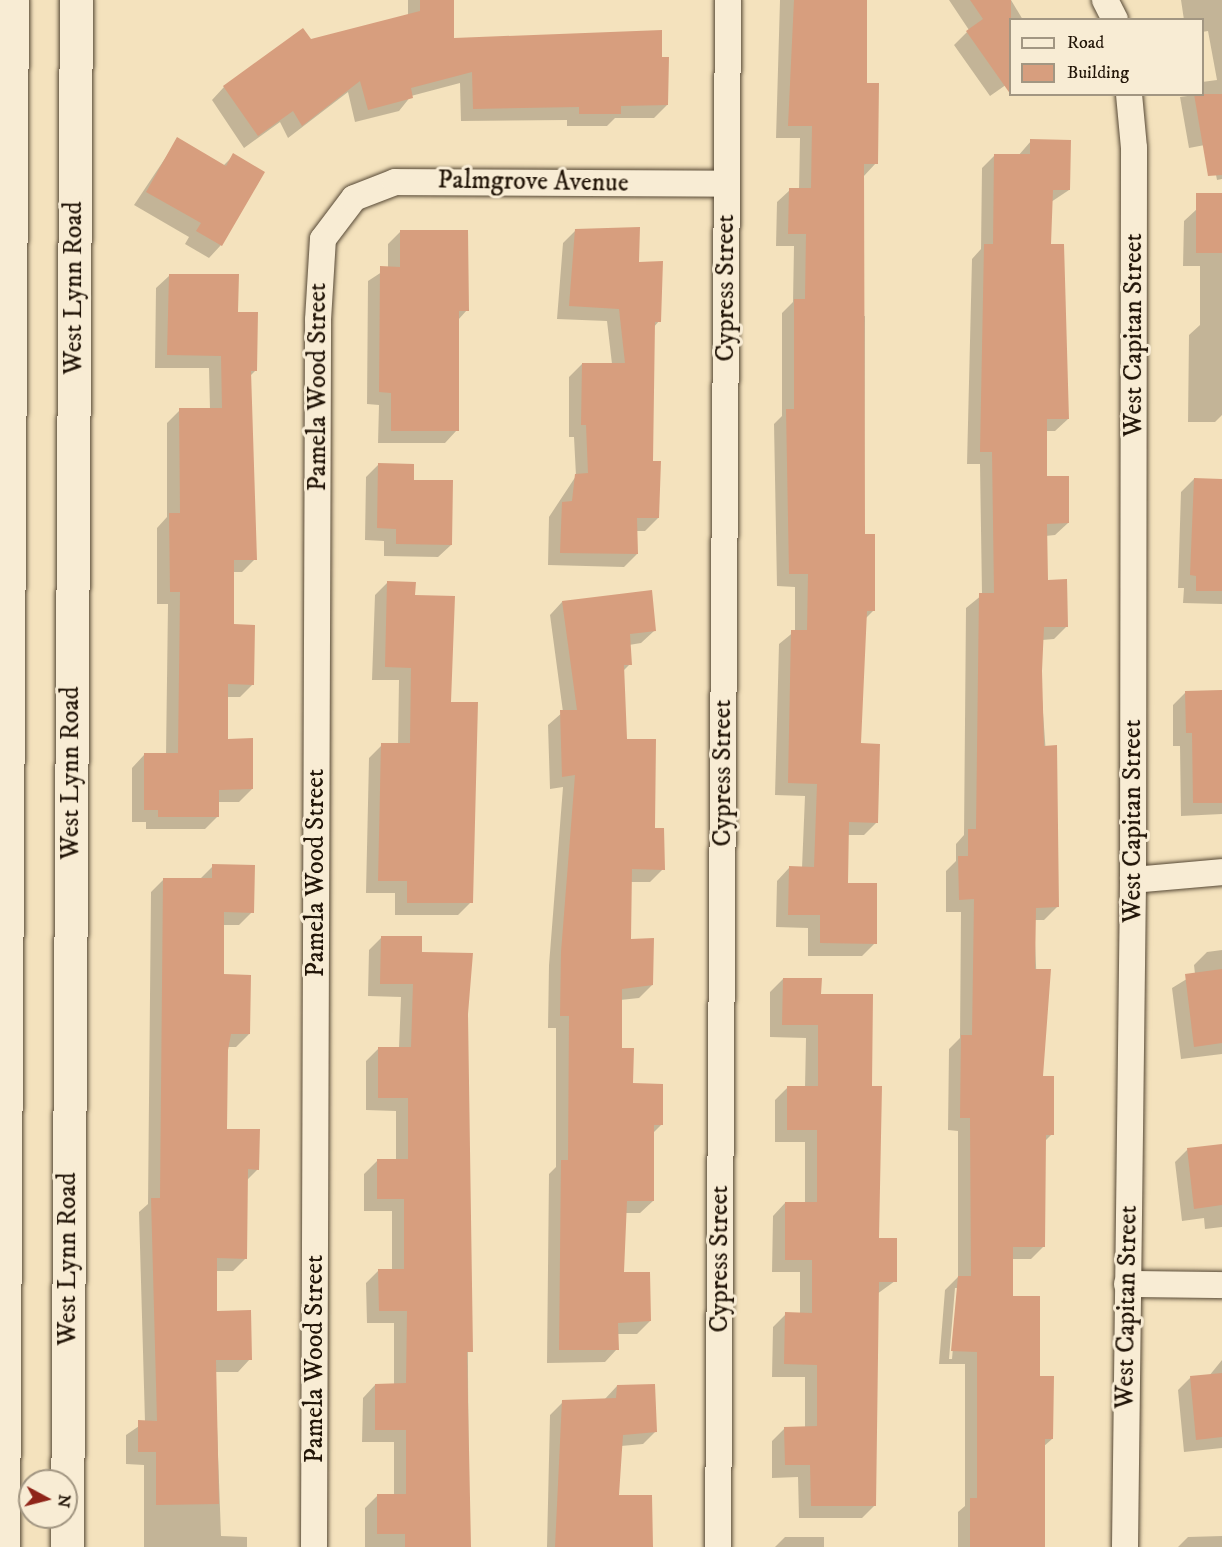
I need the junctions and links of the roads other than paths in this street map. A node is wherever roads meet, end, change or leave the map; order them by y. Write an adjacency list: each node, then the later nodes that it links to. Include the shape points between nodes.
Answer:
1 (12, 0): 13 (main road)
2 (76, 0): 14 (main road, West Lynn Road)
3 (728, 0): 7 (street, Cypress Street)
4 (1105, 0): 5 (street)
5 (1114, 18)
6 (1130, 96): 10 (street, West Capitan Street, via 1134,148)
7 (727, 184): 8 (street, Palmgrove Avenue, via 395,182 370,189); 16 (street, Cypress Street)
8 (344, 206): 15 (street, Pamela Wood Street, via 323,239 319,273)
9 (1222, 872): 10 (street)
10 (1133, 880): 11 (street, West Capitan Street)
11 (1127, 1284): 12 (street); 17 (street, West Capitan Street)
12 (1222, 1285)
13 (3, 1547)
14 (67, 1547)
15 (314, 1547)
16 (718, 1547)
17 (1125, 1547)

